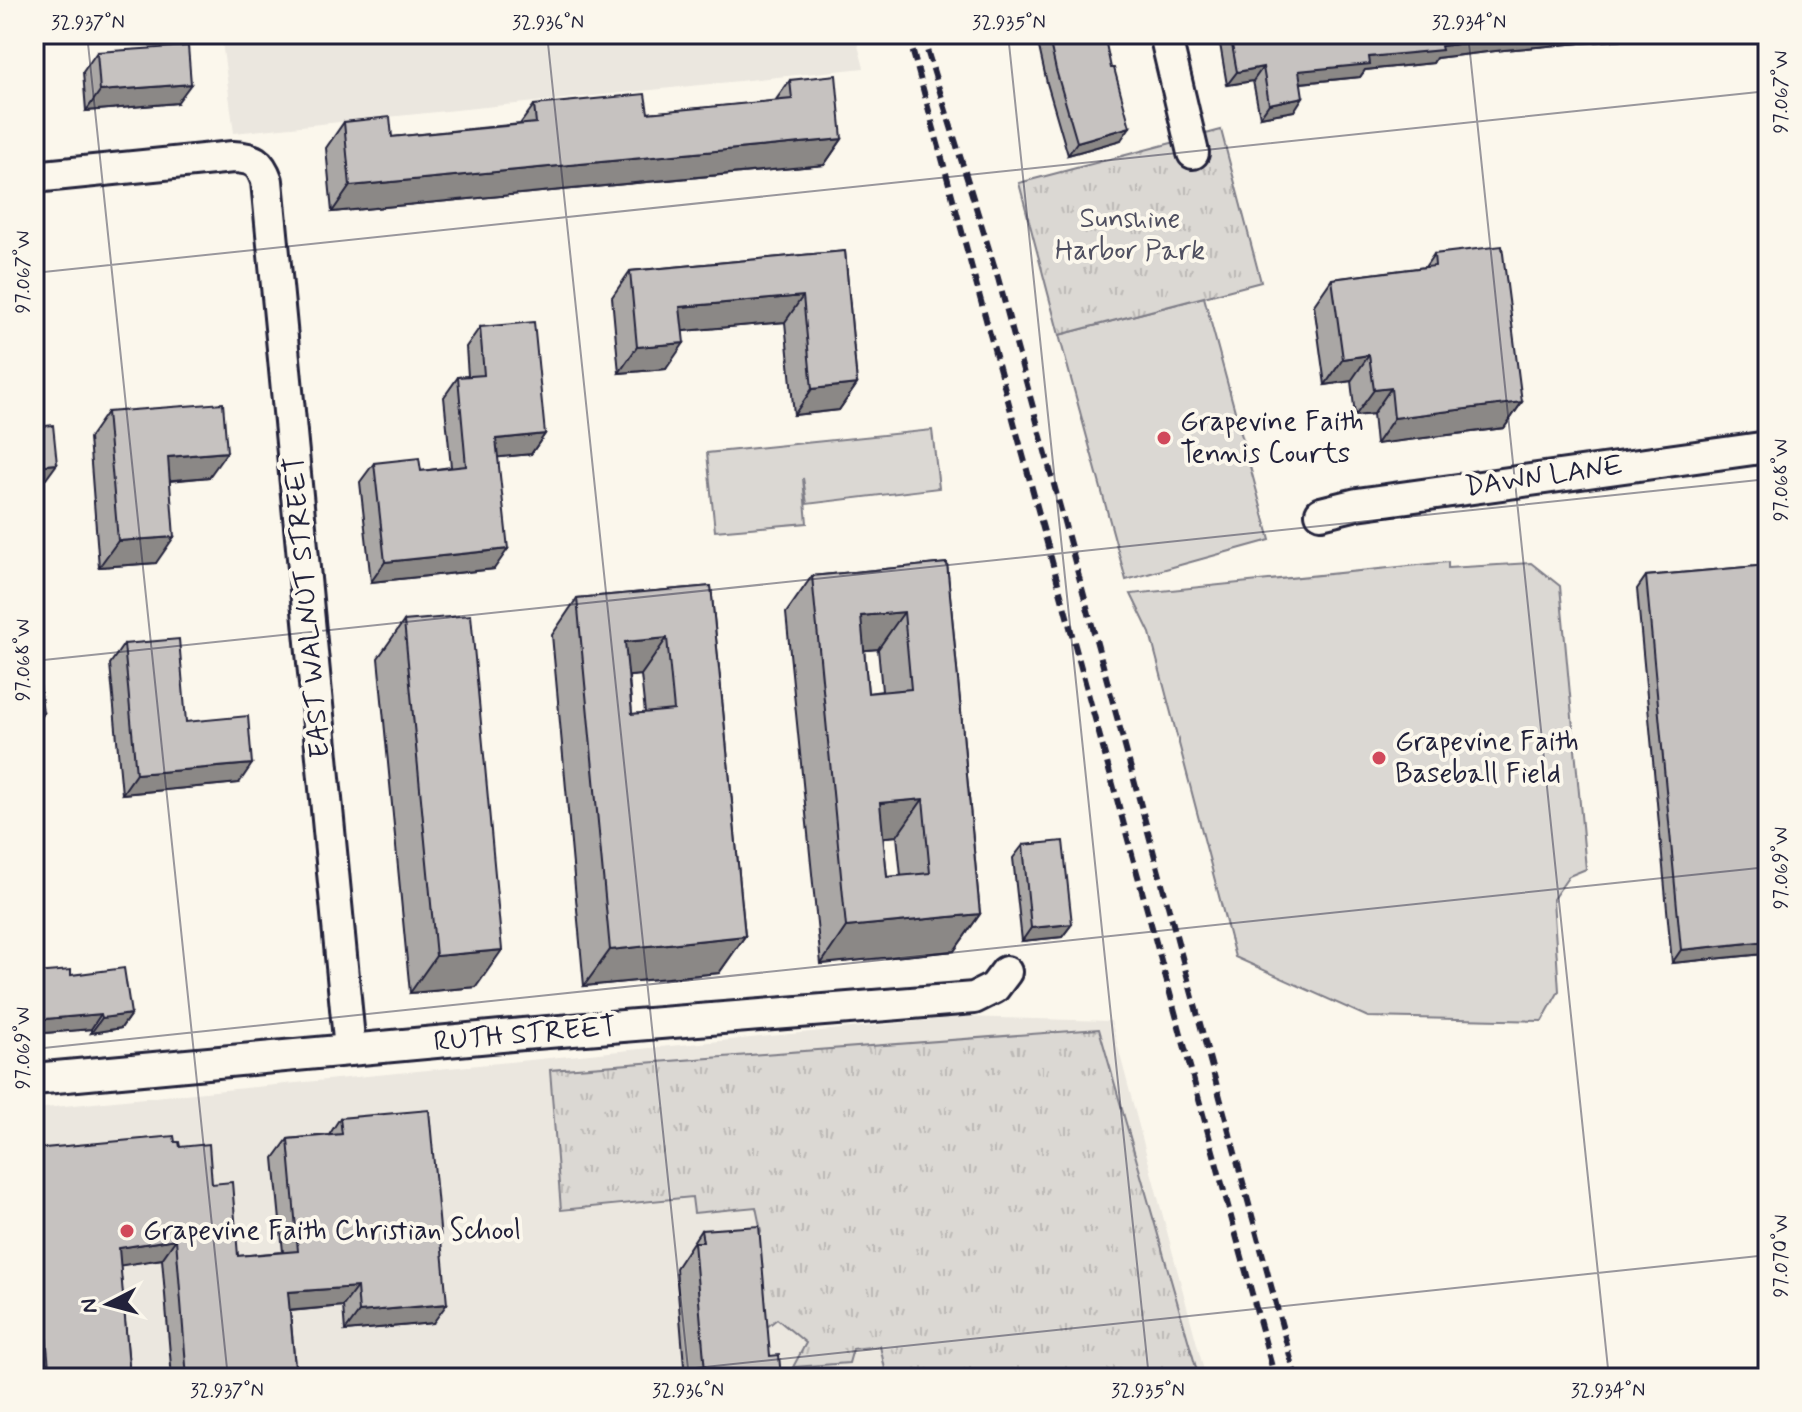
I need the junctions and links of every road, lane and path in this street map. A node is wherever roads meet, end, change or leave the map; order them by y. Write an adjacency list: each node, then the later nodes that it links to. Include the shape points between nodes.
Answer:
1 (1165, 34): 2 (street)
2 (1193, 153)
3 (34, 177): 7 (street, EAST WALNUT STREET, via 233,157 252,158 262,166)
4 (1768, 447): 5 (street, DAWN LANE)
5 (1321, 513)
6 (1006, 972): 7 (street, RUTH STREET, via 994,988 974,998)
7 (350, 1050): 8 (street, RUTH STREET)
8 (34, 1079)

